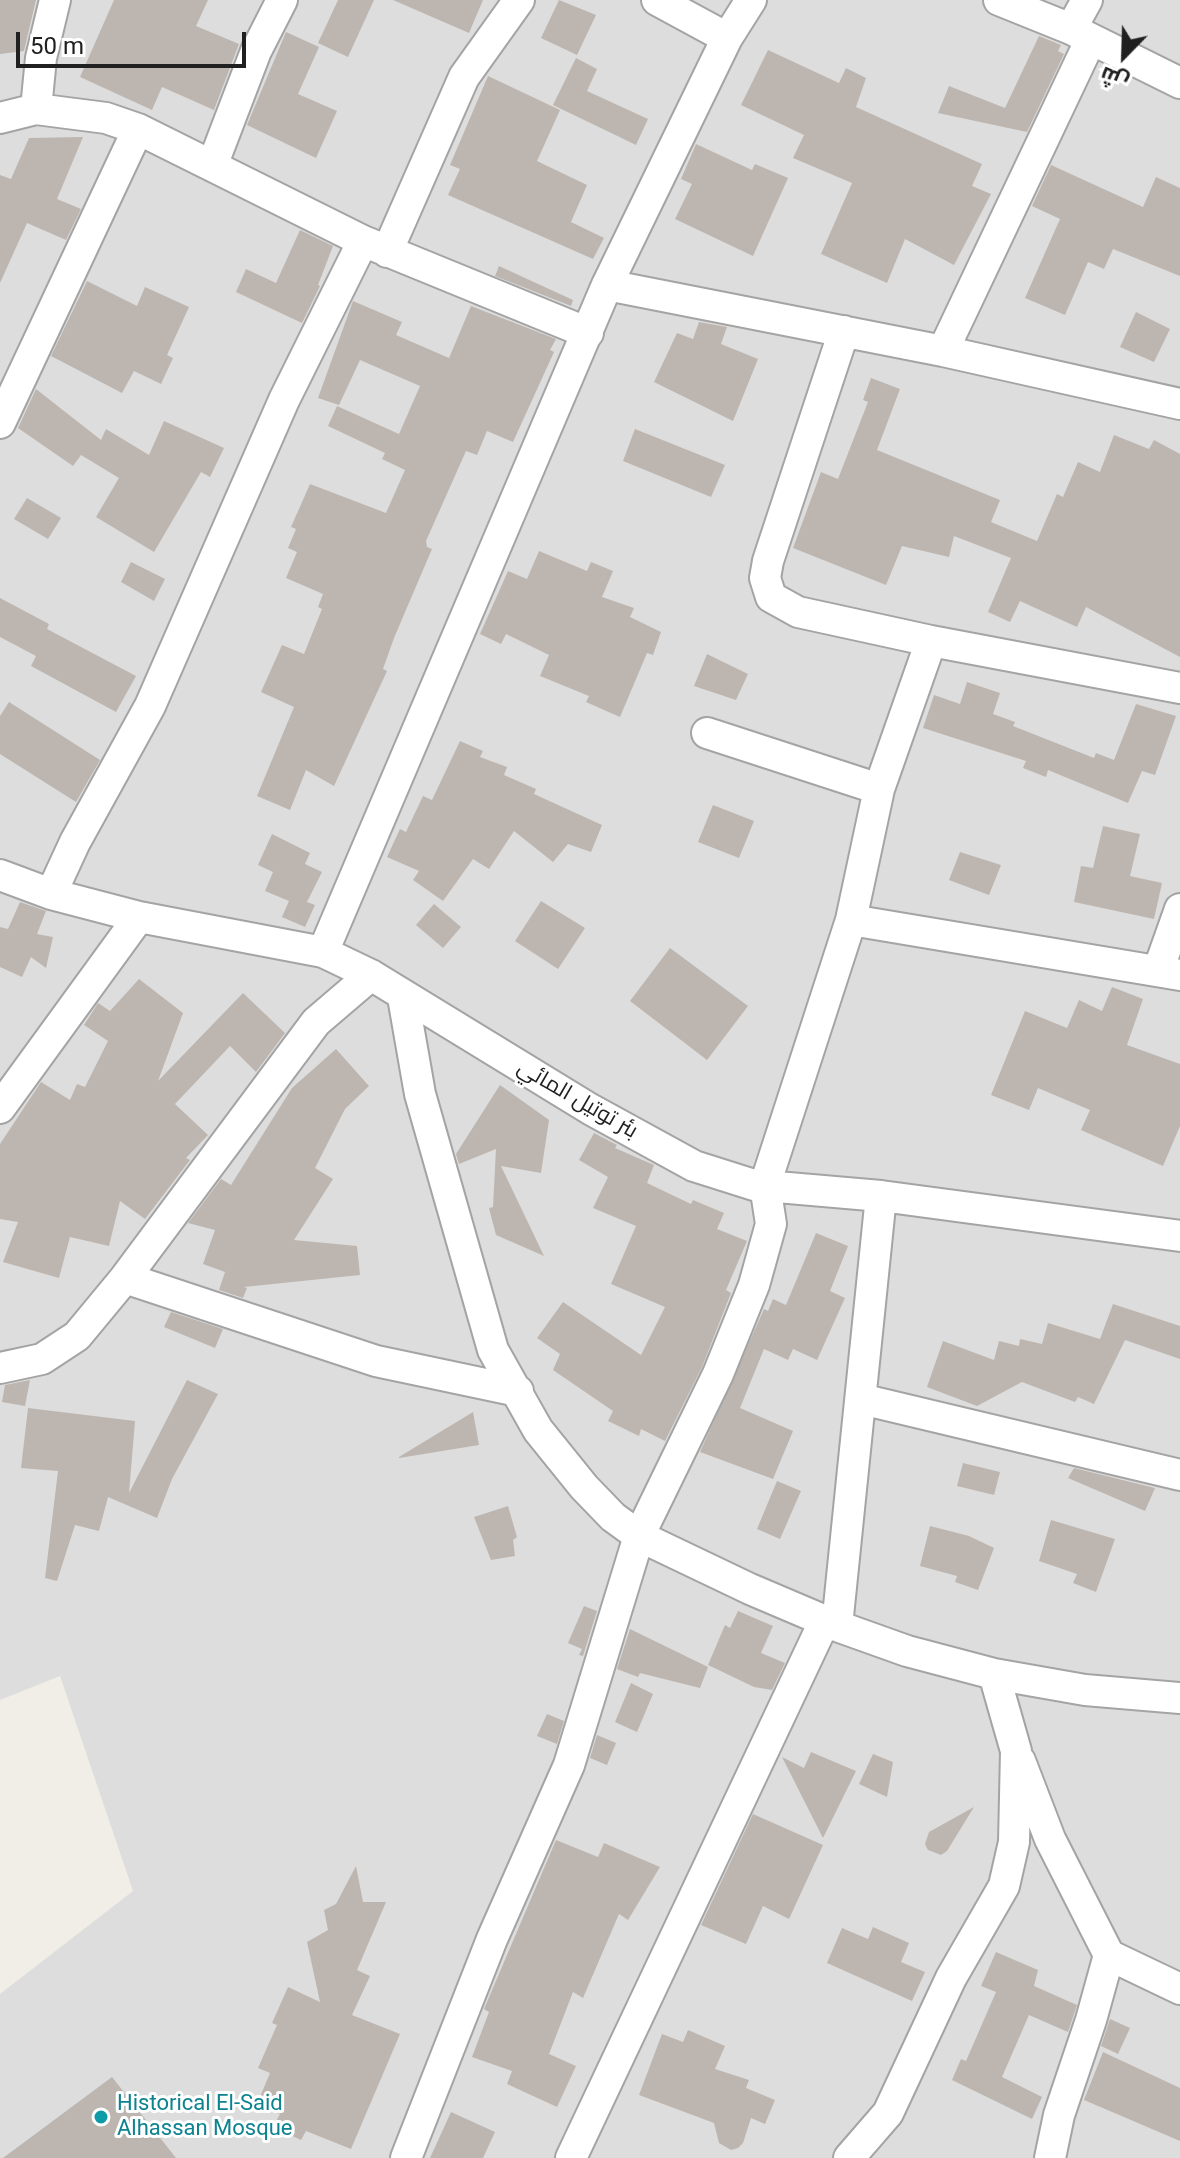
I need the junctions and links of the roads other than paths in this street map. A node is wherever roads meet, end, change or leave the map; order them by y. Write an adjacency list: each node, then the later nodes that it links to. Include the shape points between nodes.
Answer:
1 (55, 0): 11 (street)
2 (282, 0): 14 (street, via 256,51)
3 (519, 0): 15 (street, via 464,77)
4 (657, 0): 9 (street)
5 (751, 0): 9 (street)
6 (999, 0): 8 (street)
7 (1087, 0): 8 (street)
8 (1080, 35): 10 (street); 19 (street)
9 (727, 38): 16 (street)
10 (1180, 83)
11 (36, 109): 12 (street); 13 (street, via 106,118)
12 (0, 118)
13 (138, 129): 14 (street); 21 (street)
14 (212, 166): 15 (street)
15 (375, 247): 18 (street); 27 (street, via 284,400 150,706)
16 (607, 285): 17 (street); 18 (street)
17 (844, 331): 19 (street); 22 (street, via 765,578 771,597 798,612)
18 (588, 333): 31 (street)
19 (943, 351): 20 (street)
20 (1180, 404)
21 (0, 423)
22 (931, 641): 23 (street); 25 (street)
23 (1180, 688)
24 (707, 733): 25 (street)
25 (879, 789): 30 (street)
26 (0, 875): 27 (street, بئر توتيل المائي)
27 (51, 894): 29 (street, بئر توتيل المائي)
28 (1180, 909): 32 (street)
29 (139, 917): 31 (street, بئر توتيل المائي); 35 (street)
30 (851, 920): 32 (street); 36 (street)
31 (323, 952): 33 (street, بئر توتيل المائي)
32 (1169, 973)
33 (371, 975): 34 (street, بئر توتيل المائي); 39 (street, via 316,1022)
34 (403, 997): 36 (street, بئر توتيل المائي, via 694,1166); 41 (street, via 420,1094 493,1350)
35 (0, 1108)
36 (765, 1185): 37 (street, بئر توتيل المائي); 44 (street, via 771,1224 754,1285 718,1374)
37 (881, 1196): 38 (street, بئر توتيل المائي); 42 (street)
38 (1180, 1236)
39 (125, 1278): 40 (street, via 64,1346 42,1359); 41 (street, via 376,1361)
40 (0, 1368)
41 (518, 1391): 44 (street, via 538,1430 584,1487)
42 (861, 1399): 43 (street); 45 (street)
43 (1180, 1475)
44 (639, 1536): 45 (street); 51 (street, via 569,1765 492,1939)
45 (831, 1623): 46 (street, via 907,1651); 52 (street)
46 (994, 1674): 47 (street, via 1085,1690); 48 (street)
47 (1180, 1698)
48 (1016, 1751): 49 (street, via 1050,1839); 53 (street, via 1014,1842 1004,1886 951,1978 888,2113)
49 (1109, 1955): 50 (street); 54 (street)
50 (1180, 1989)
51 (406, 2158)
52 (571, 2158)
53 (849, 2158)
54 (1050, 2158)

